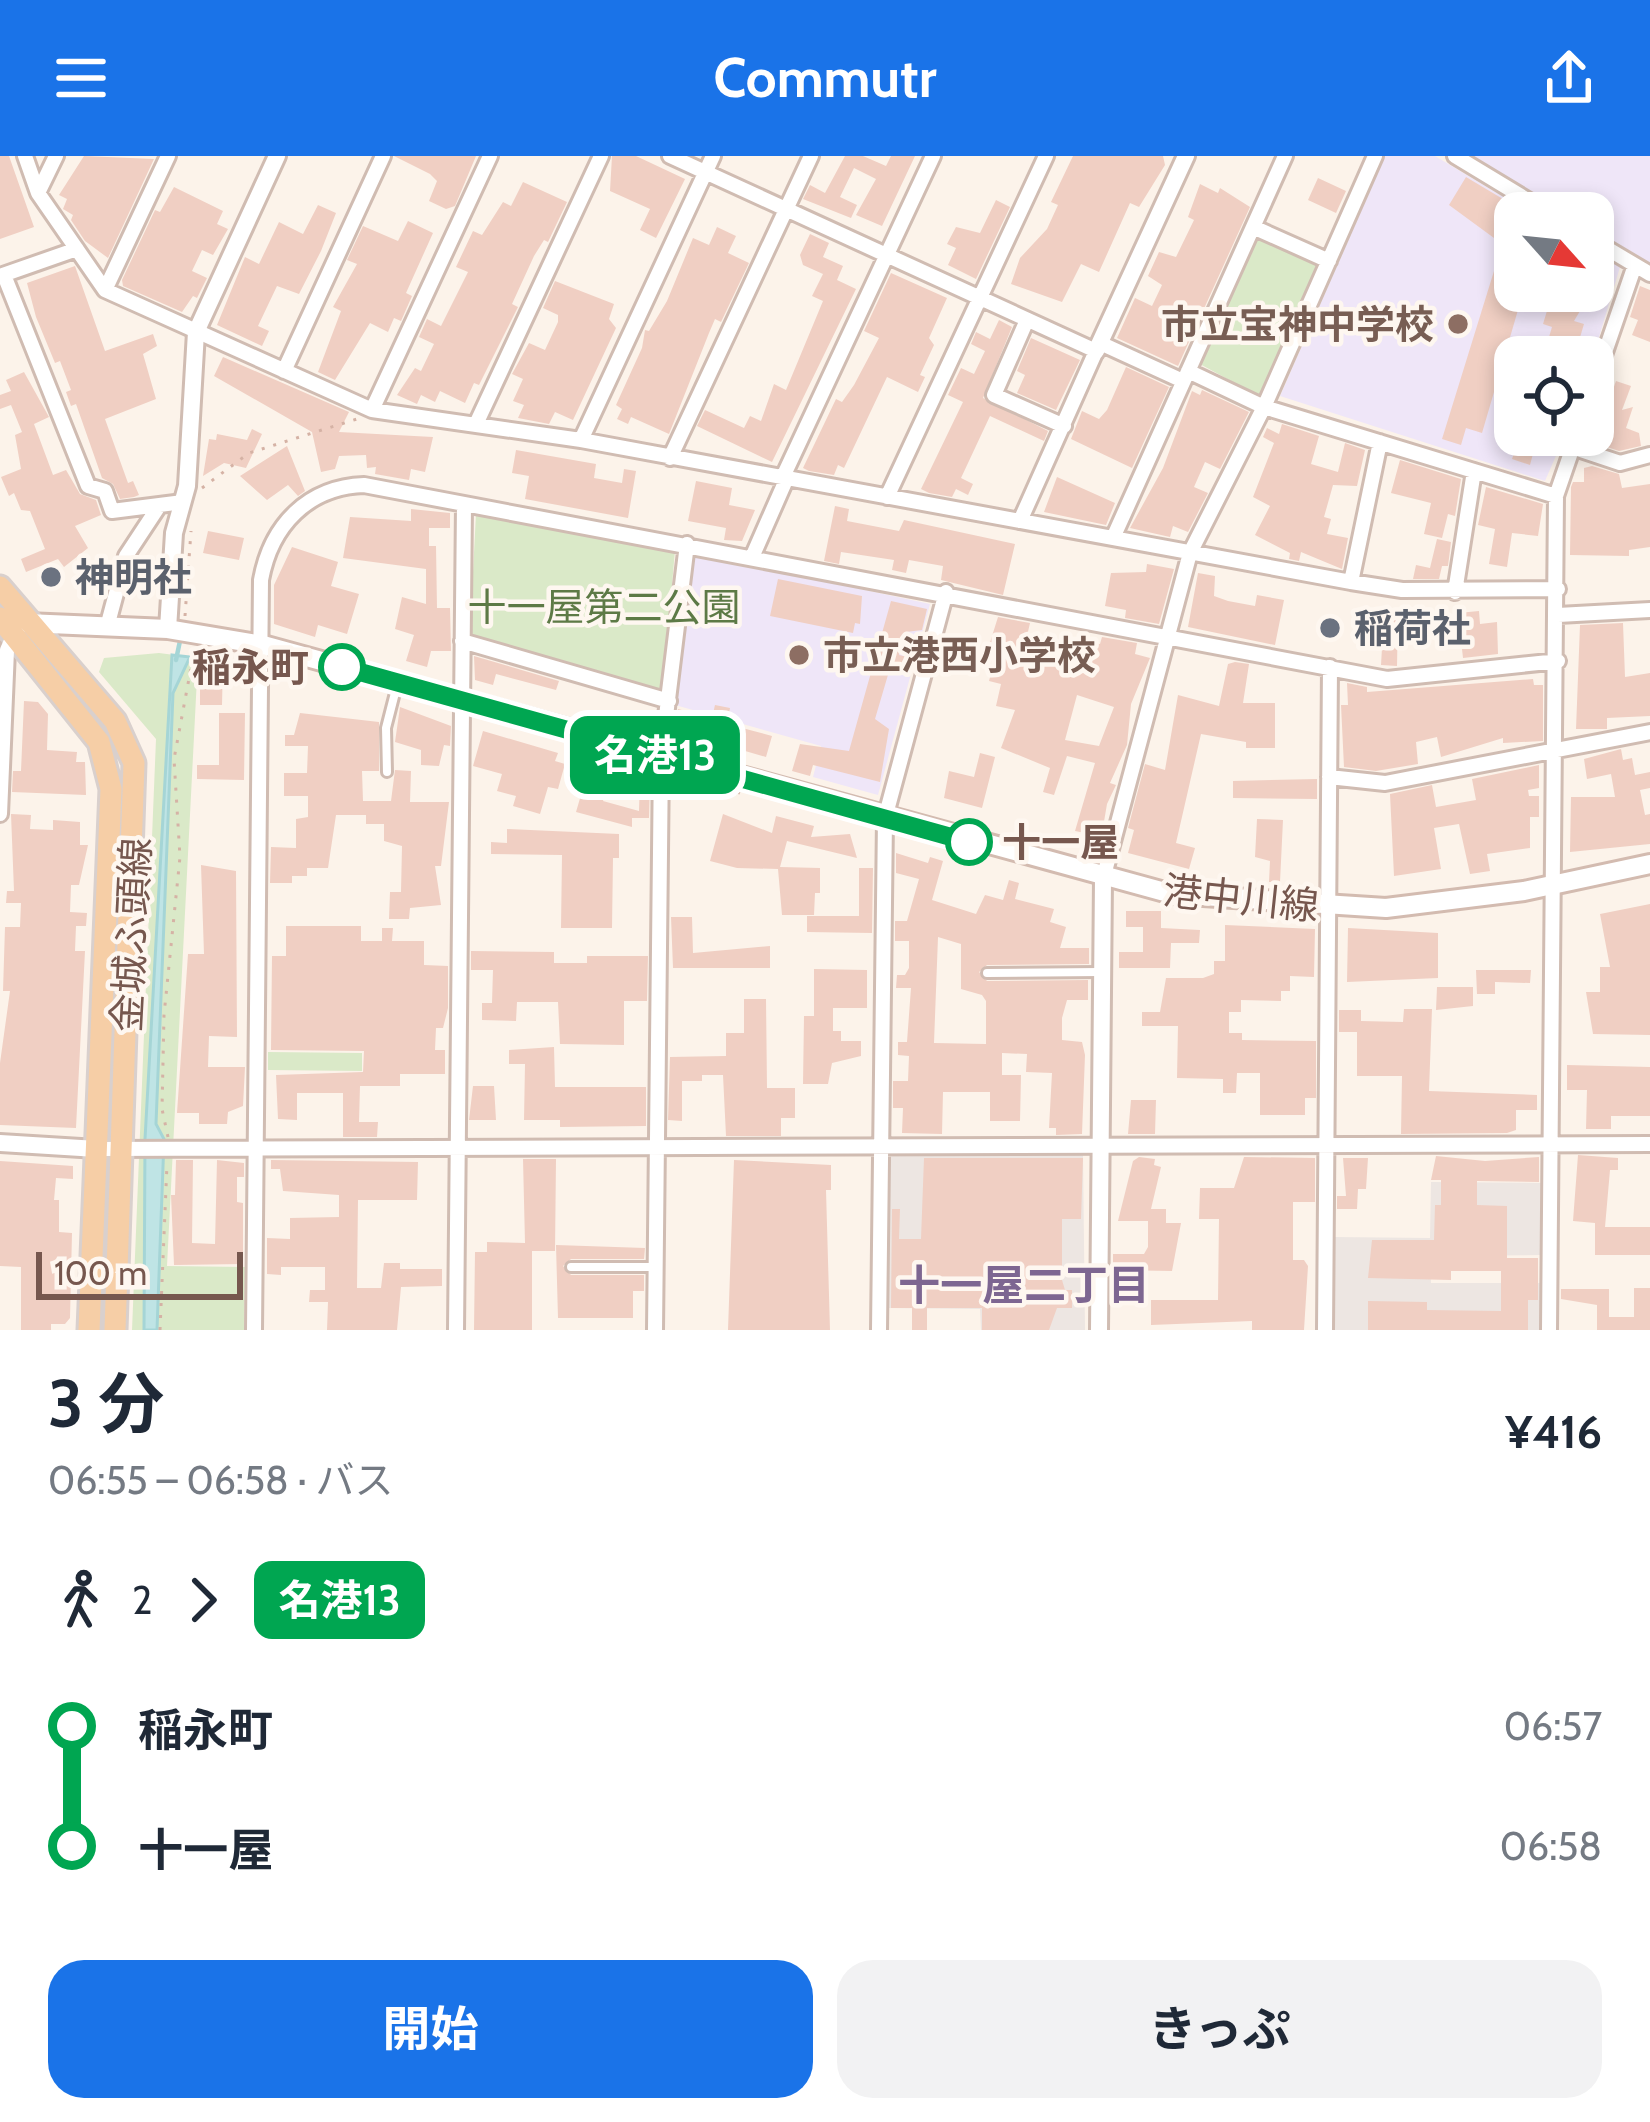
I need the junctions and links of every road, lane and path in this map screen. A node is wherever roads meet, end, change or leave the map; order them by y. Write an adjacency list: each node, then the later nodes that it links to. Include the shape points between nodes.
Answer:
1 (25, 156): 19 (street)
2 (56, 156): 19 (street)
3 (168, 156): 29 (street)
4 (277, 156): 32 (street)
5 (383, 156): 35 (street)
6 (490, 156): 38 (street)
7 (601, 156): 39 (street)
8 (670, 156): 17 (street)
9 (713, 156): 17 (street)
10 (811, 156): 20 (street)
11 (933, 156): 24 (street)
12 (1046, 156): 30 (street)
13 (1186, 156): 34 (street)
14 (1285, 156): 21 (street)
15 (1376, 156): 25 (street)
16 (1455, 156): 18 (street)
17 (706, 172): 20 (street); 41 (street)
18 (1514, 192)
19 (38, 193): 22 (street)
20 (786, 209): 24 (street); 46 (street)
21 (1253, 227): 25 (street); 36 (street)
22 (76, 249): 28 (street); 29 (street)
23 (1614, 252): 26 (street)
24 (886, 255): 30 (street); 48 (street)
25 (1329, 261): 37 (street)
26 (1635, 265): 27 (street); 33 (street)
27 (1650, 274)
28 (2, 276): 53 (street, via 88,486 105,491 112,511)
29 (105, 290): 32 (street)
30 (980, 298): 31 (street); 50 (street)
31 (1027, 320): 34 (street); 40 (street, via 994,394)
32 (196, 332): 35 (street); 51 (street)
33 (1611, 336)
34 (1098, 347): 36 (street); 40 (street)
35 (284, 371): 38 (street)
36 (1186, 376): 37 (street); 56 (street)
37 (1264, 407): 42 (street); 58 (street)
38 (372, 410): 39 (street); 51 (path, via 249,453)
39 (477, 422): 41 (street)
40 (1064, 426): 54 (street)
41 (581, 440): 46 (street)
42 (1380, 442): 47 (street); 60 (street)
43 (1650, 455): 45 (street, via 1620,463)
44 (1569, 456): 49 (street)
45 (1605, 456)
46 (670, 458): 48 (street)
47 (1474, 471): 49 (street); 64 (street)
48 (784, 479): 50 (street); 59 (street)
49 (1556, 496): 62 (street)
50 (887, 497): 54 (street)
51 (191, 498): 53 (street); 68 (street, via 174,533)
52 (464, 504): 57 (street); 71 (street); 72 (street, via 345,486 296,509 265,558)
53 (157, 508): 69 (street, via 126,556)
54 (1020, 521): 56 (street)
55 (191, 529): 68 (path)
56 (1113, 538): 58 (street)
57 (687, 544): 59 (street); 78 (street)
58 (1190, 553): 60 (street); 70 (street)
59 (753, 555): 63 (street)
60 (1351, 582): 64 (street)
61 (0, 587): 67 (main road, 金城ふ頭線)
62 (1558, 590): 64 (street); 66 (street)
63 (946, 592): 70 (street); 87 (street)
64 (1455, 592)
65 (1650, 610): 66 (street)
66 (1558, 615): 74 (street)
67 (11, 623): 69 (main road, 港中川線); 86 (street); 97 (main road, 金城ふ頭線, via 116,721 134,763); 105 (main road, 金城ふ頭線, via 99,742 111,789)
68 (176, 625): 69 (main road, 港中川線); 72 (main road, 港中川線)
69 (107, 627)
70 (1166, 635): 75 (street); 89 (street)
71 (462, 641): 77 (street); 78 (street)
72 (263, 645): 76 (main road, 港中川線); 103 (street)
73 (193, 657): 98 (path, via 174,759 180,857 164,1015)
74 (1558, 661): 75 (street, via 1387,679); 80 (street)
75 (1330, 668): 84 (street)
76 (398, 682): 77 (main road, 港中川線); 83 (lane, via 386,728)
77 (462, 700): 81 (main road, 港中川線); 104 (street)
78 (669, 701): 81 (street)
79 (1650, 732): 80 (street)
80 (1557, 750): 84 (street, via 1385,783); 90 (street)
81 (661, 757): 87 (main road, 港中川線); 101 (street)
82 (750, 763): 85 (path, bridge, via 738,794)
83 (387, 772)
84 (1329, 777): 91 (street)
85 (722, 790)
86 (0, 814)
87 (885, 818): 89 (main road, 港中川線); 102 (street)
88 (1650, 865): 90 (main road, 港中川線)
89 (1103, 879): 91 (main road, 港中川線, via 1172,894); 92 (street)
90 (1555, 884): 91 (main road, 港中川線, via 1442,903); 95 (street)
91 (1328, 907): 100 (street)
92 (1102, 972): 93 (lane); 99 (street)
93 (987, 973)
94 (0, 1143): 105 (street)
95 (1550, 1144): 96 (street); 100 (street); 117 (street)
96 (1650, 1144)
97 (132, 1145): 98 (street); 105 (street); 109 (main road, 金城ふ頭線)
98 (167, 1145): 103 (street); 110 (path)
99 (1101, 1145): 100 (street); 102 (street); 115 (street)
100 (1327, 1145): 116 (street)
101 (657, 1146): 102 (street); 104 (street); 106 (street)
102 (881, 1146): 114 (street)
103 (256, 1147): 104 (street); 111 (street)
104 (458, 1147): 112 (street)
105 (97, 1149): 108 (main road, 金城ふ頭線)
106 (656, 1267): 107 (lane); 113 (street)
107 (571, 1268)
108 (89, 1330)
109 (115, 1330)
110 (160, 1330)
111 (254, 1330)
112 (456, 1330)
113 (655, 1330)
114 (879, 1330)
115 (1099, 1330)
116 (1325, 1330)
117 (1549, 1330)

